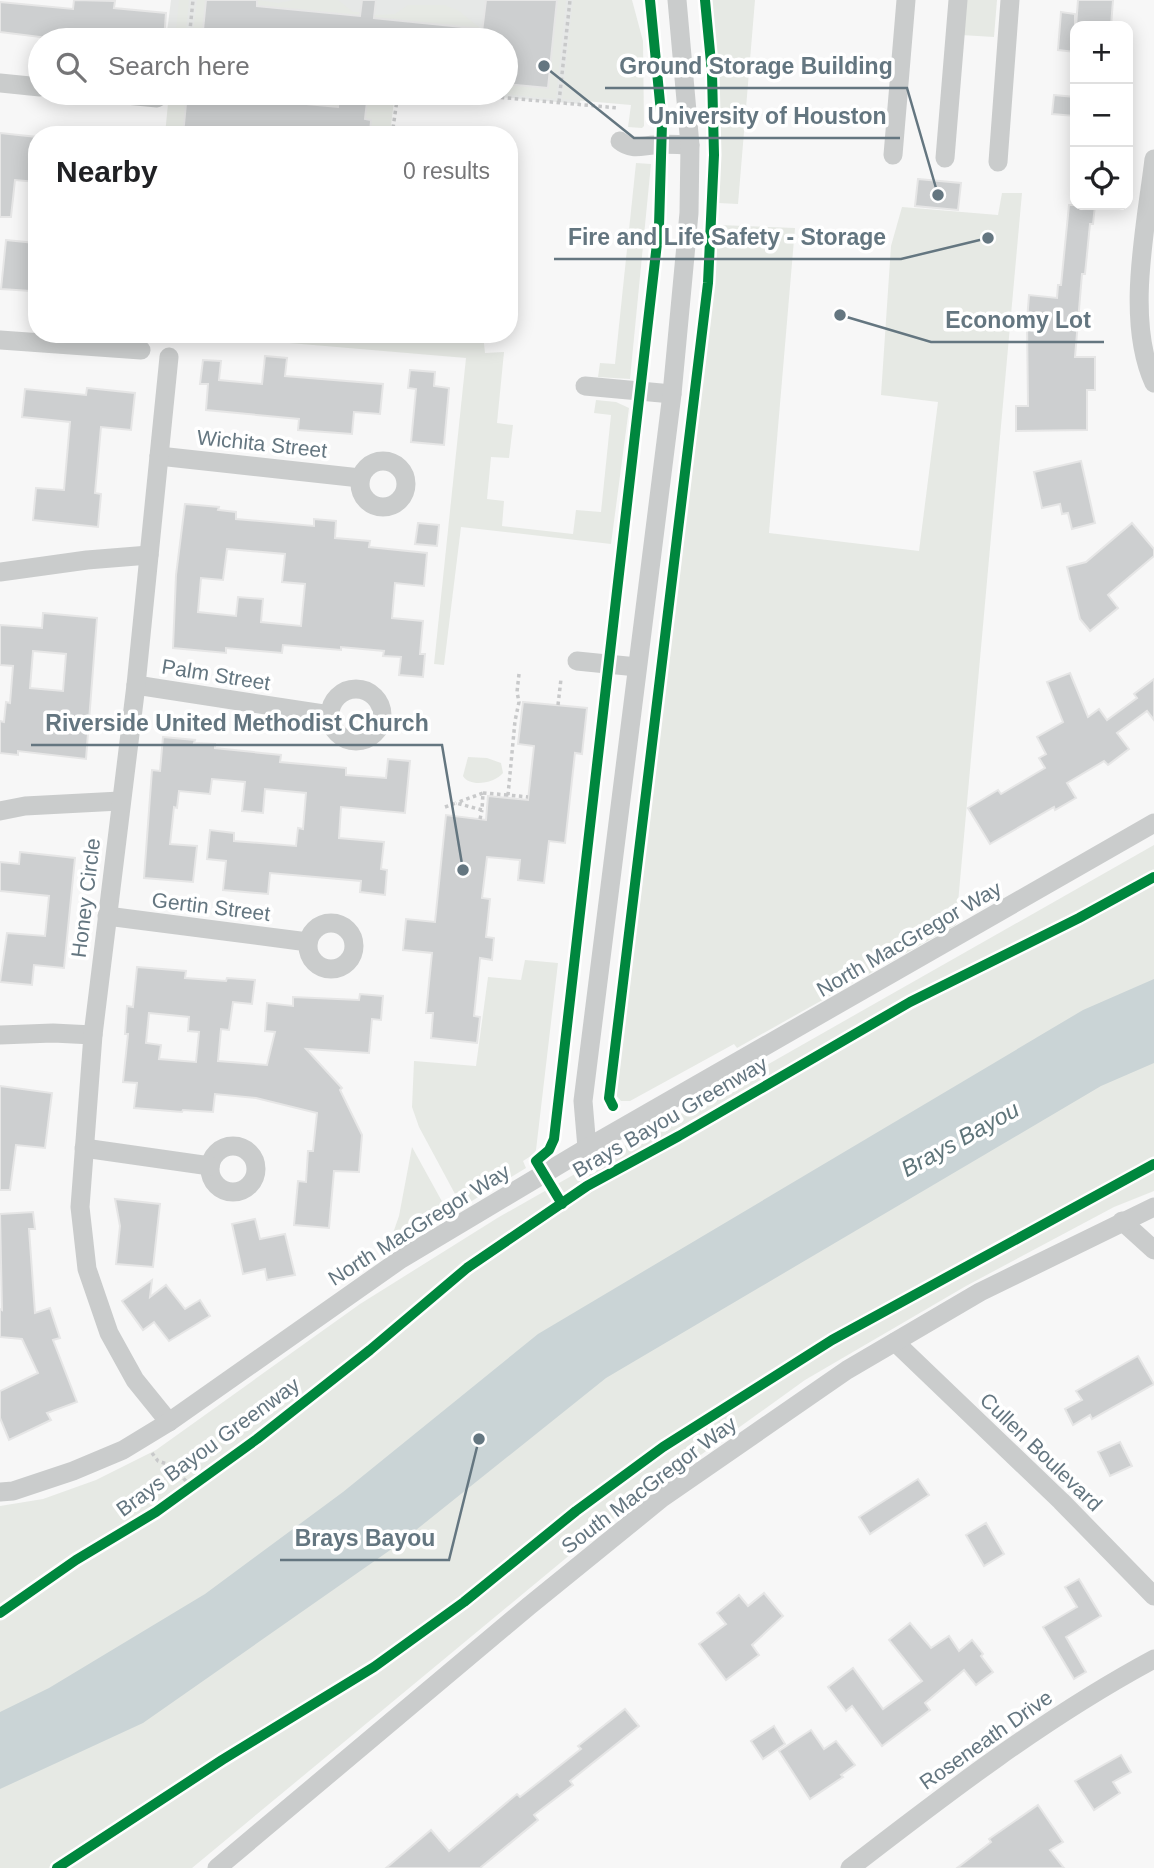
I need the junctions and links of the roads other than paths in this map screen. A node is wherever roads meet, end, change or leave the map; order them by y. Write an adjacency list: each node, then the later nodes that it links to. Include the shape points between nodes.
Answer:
1 (677, 0): 8 (street)
2 (906, 0): 9 (street)
3 (958, 0): 10 (street)
4 (1010, 0): 12 (street)
5 (0, 83): 6 (street)
6 (28, 85)
7 (617, 141): 8 (street, via 627,137 643,138 654,145)
8 (690, 145): 20 (street, via 689,213)
9 (893, 155)
10 (944, 158)
11 (1154, 159): 18 (street, via 1139,293 1139,331)
12 (998, 162)
13 (0, 340): 14 (street)
14 (28, 342)
15 (38, 343): 16 (street)
16 (141, 351)
17 (169, 358): 21 (street, Honey Circle)
18 (1154, 383)
19 (585, 386): 20 (street)
20 (671, 394): 26 (street)
21 (159, 456): 22 (street, Wichita Street); 23 (street, Honey Circle)
22 (360, 478)
23 (149, 555): 24 (street); 27 (street, Honey Circle)
24 (0, 572)
25 (576, 661): 26 (street)
26 (637, 667): 37 (street, via 583,1101)
27 (136, 685): 28 (street, Palm Street); 29 (street, Honey Circle)
28 (331, 715)
29 (120, 801): 30 (street); 32 (street, Honey Circle)
30 (0, 811)
31 (1154, 823): 37 (street, North MacGregor Way)
32 (107, 916): 33 (street, Gertin Street); 35 (street, Honey Circle)
33 (308, 942)
34 (0, 1035): 35 (street)
35 (93, 1035): 36 (street, Honey Circle)
36 (84, 1148): 38 (street); 43 (street, Honey Circle, via 80,1207 87,1269 109,1334 135,1380)
37 (587, 1148): 43 (street, North MacGregor Way, via 401,1259)
38 (210, 1167)
39 (1154, 1206): 40 (street, South MacGregor Way)
40 (1122, 1221): 41 (street); 42 (street, South MacGregor Way, via 980,1292)
41 (1154, 1250)
42 (895, 1342): 45 (street, Cullen Boulevard); 47 (street, South MacGregor Way, via 662,1498)
43 (169, 1422): 44 (street, North MacGregor Way, via 123,1451)
44 (0, 1492)
45 (1154, 1596)
46 (1154, 1659): 48 (street, Roseneath Drive, via 1022,1740)
47 (217, 1868)
48 (850, 1868)

